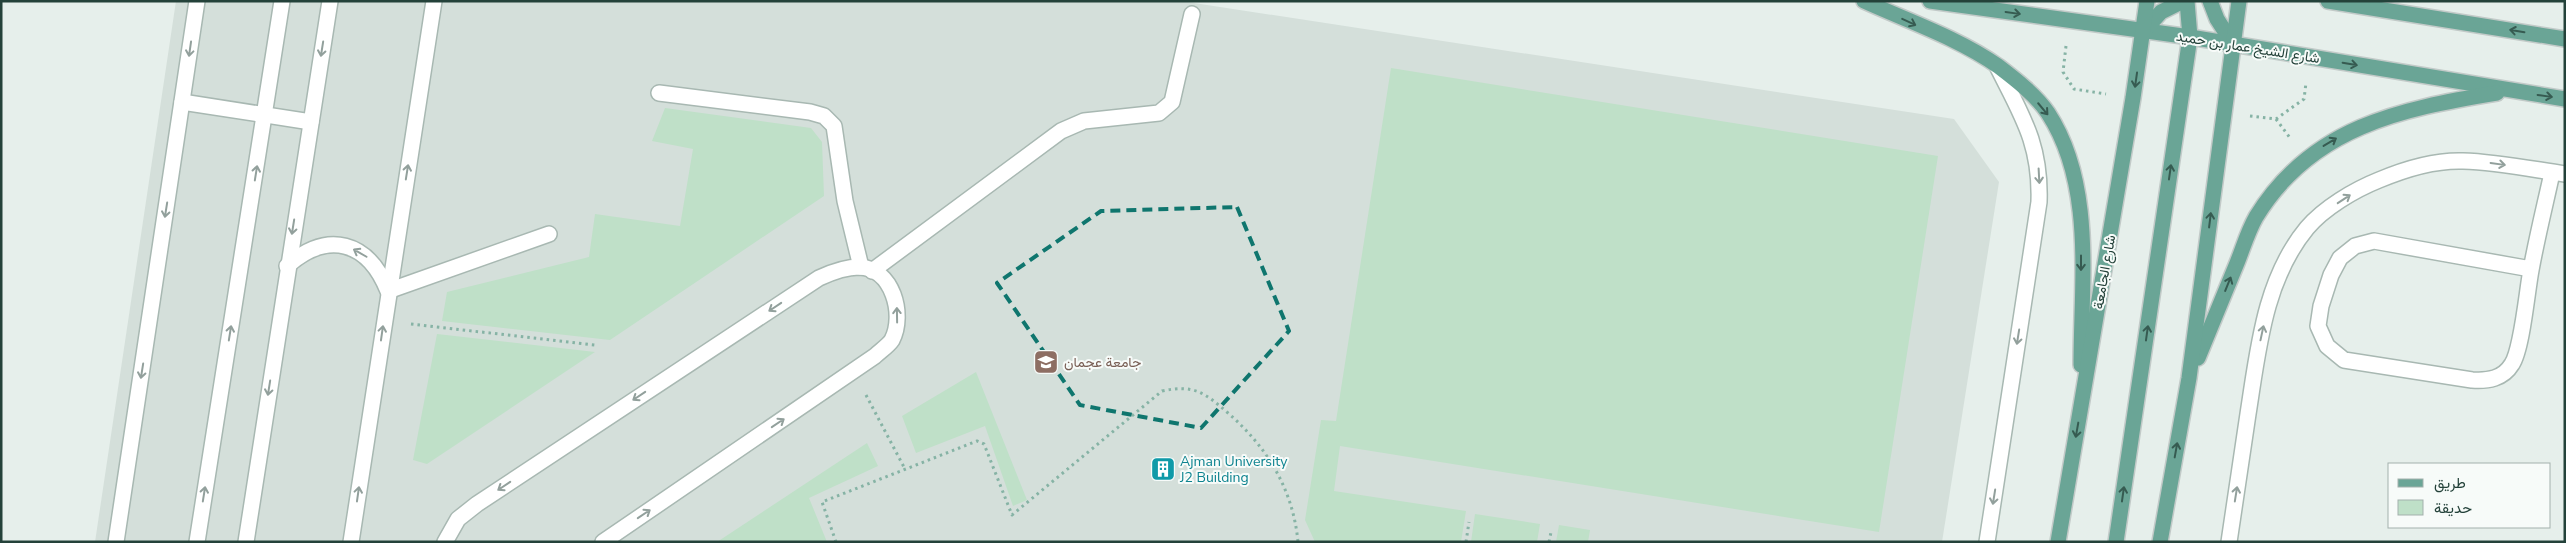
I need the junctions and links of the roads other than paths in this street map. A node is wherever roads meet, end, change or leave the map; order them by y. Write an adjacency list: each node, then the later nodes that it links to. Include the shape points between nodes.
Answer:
1 (198, 1): 22 (street, one-way to 22)
2 (282, 1): 23 (street)
3 (330, 1): 24 (street, one-way to 24)
4 (434, 1): 30 (street, one-way to 4)
5 (1864, 1): 18 (main road, one-way to 18, via 1968,49)
6 (1930, 1): 14 (main road, شارع الشيخ عمار بن حميد, one-way to 14)
7 (2147, 1): 14 (main road, شارع الجامعة)
8 (2183, 1): 14 (main road, via 2162,12)
9 (2187, 1): 15 (main road)
10 (2210, 1): 17 (main road)
11 (2239, 1): 17 (main road)
12 (2328, 1): 16 (main road, one-way to 12)
13 (1192, 14): 28 (street, via 1172,102 1159,113 1084,121 1061,131)
14 (2142, 32): 15 (main road, شارع الشيخ عمار بن حميد); 32 (main road, شارع الجامعة, one-way to 32)
15 (2190, 37): 17 (main road, شارع الشيخ عمار بن حميد); 41 (main road, one-way to 15)
16 (2565, 39)
17 (2233, 44): 19 (main road, شارع الشيخ عمار بن حميد, one-way to 19); 31 (main road, one-way to 17)
18 (1997, 66): 32 (main road, one-way to 32, via 2047,112 2068,151 2077,187 2081,240); 39 (street, one-way to 39, via 2036,150 2040,176 2039,202)
19 (2508, 91): 21 (main road, شارع الشيخ عمار بن حميد, one-way to 21); 31 (main road, one-way to 19, via 2255,219 2278,187 2305,159 2332,140 2376,120 2428,104)
20 (659, 93): 28 (street, via 824,116 834,126 845,201)
21 (2565, 99)
22 (182, 102): 23 (street); 33 (street, one-way to 33)
23 (265, 114): 24 (street); 34 (street, one-way to 23)
24 (311, 122): 27 (street, one-way to 27)
25 (2558, 174): 29 (street); 43 (street, one-way to 25, via 2256,359 2267,312 2276,280 2289,253 2308,227 2365,186 2428,164 2487,162)
26 (549, 234): 30 (street)
27 (287, 266): 30 (street, one-way to 27, via 380,271 365,255 345,246 324,245 303,252); 35 (street, one-way to 35)
28 (867, 269): 37 (street, one-way to 37, via 840,269 818,278 477,504 458,519); 38 (street, one-way to 28, via 854,371 892,340 899,318 895,296 881,277)
29 (2531, 269): 29 (street, via 2513,364 2502,375 2488,381 2344,360 2326,346 2318,326 2331,275 2340,258 2355,246 2374,241)
30 (388, 291): 36 (street, one-way to 30)
31 (2189, 378): 42 (main road, one-way to 31)
32 (2080, 409): 40 (main road, شارع الجامعة, one-way to 40)
33 (116, 542)
34 (197, 542)
35 (246, 542)
36 (351, 542)
37 (445, 542)
38 (603, 542)
39 (1987, 542)
40 (2058, 542)
41 (2116, 542)
42 (2160, 542)
43 (2229, 542)

